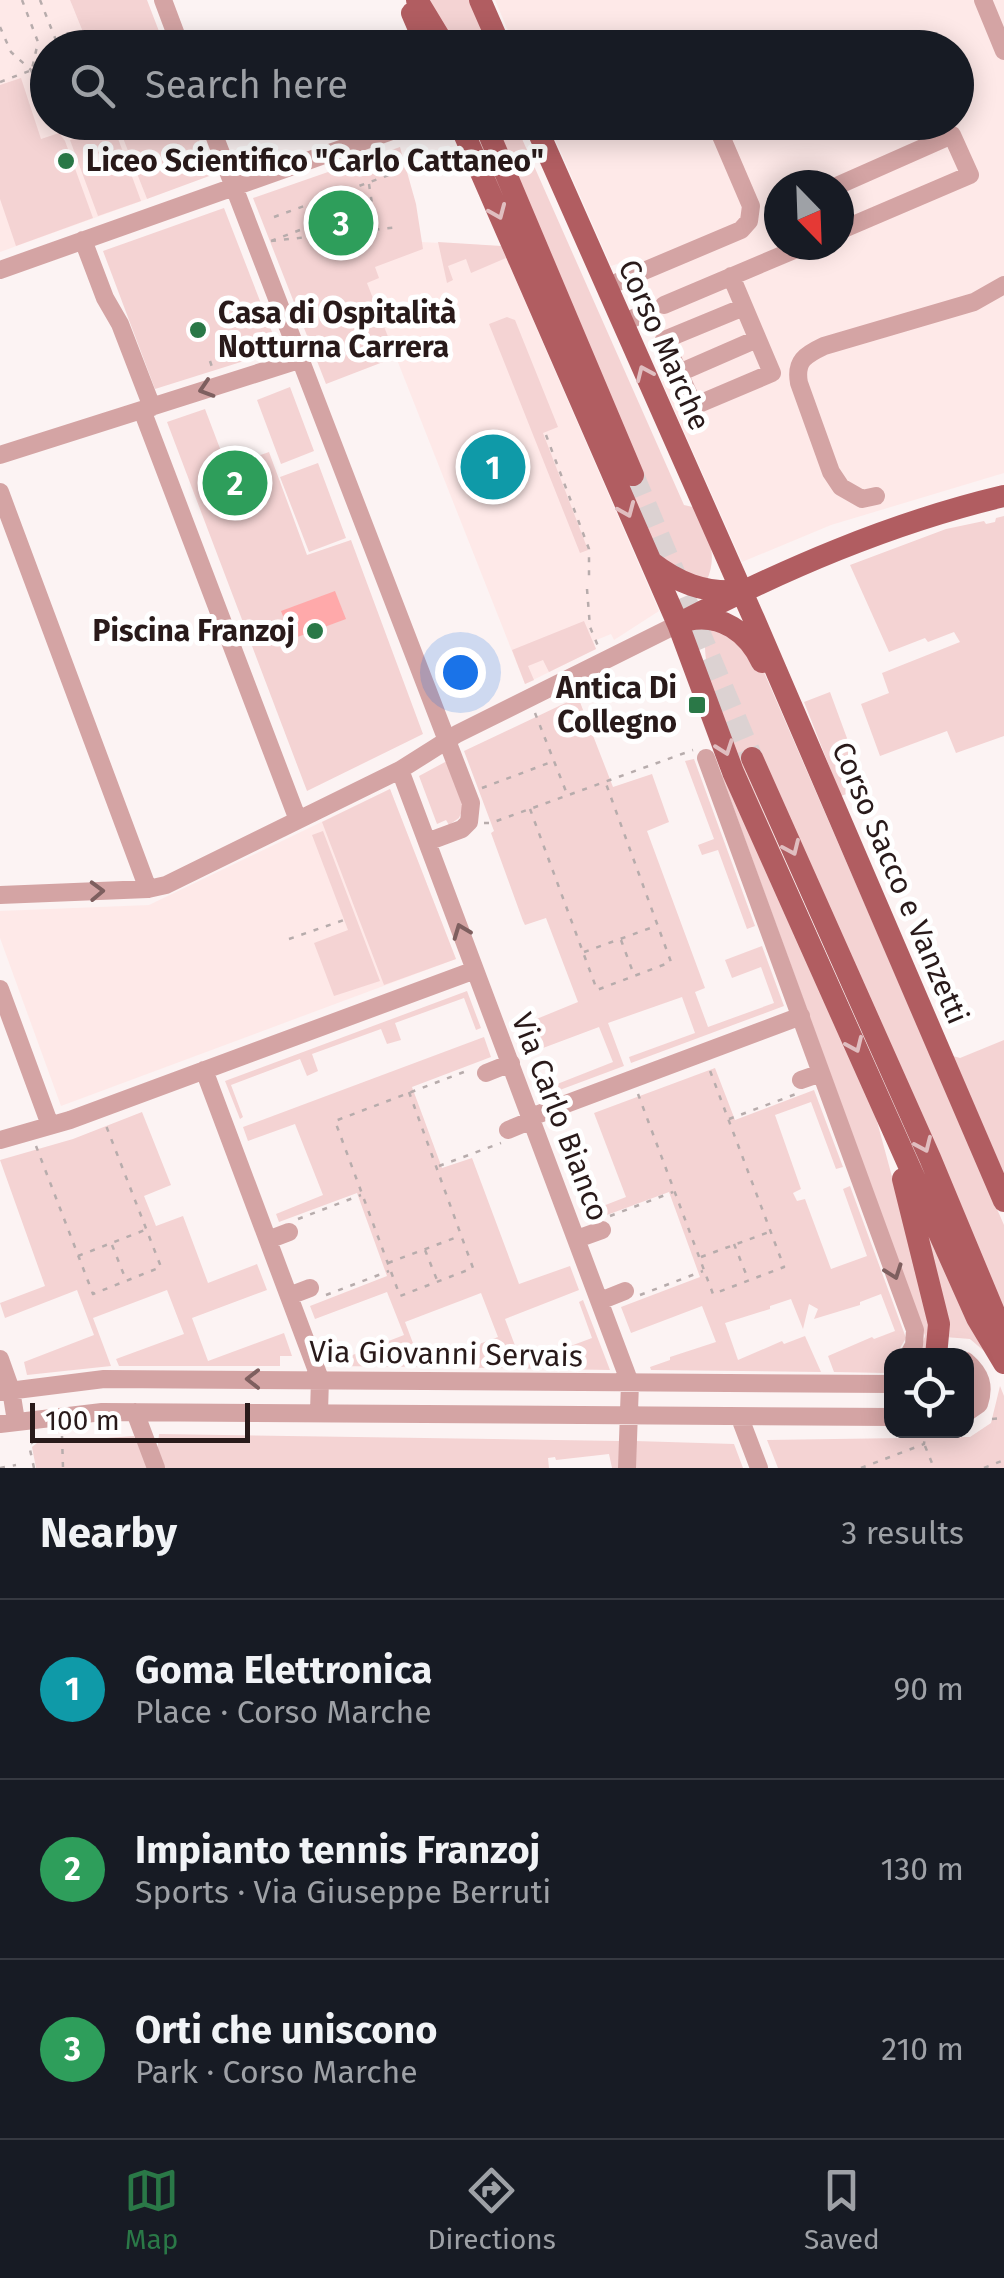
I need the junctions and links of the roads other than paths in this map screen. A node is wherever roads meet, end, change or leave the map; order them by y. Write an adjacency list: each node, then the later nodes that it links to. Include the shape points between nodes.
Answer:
1 (163, 0): 6 (street)
2 (408, 0): 7 (main road)
3 (418, 0): 8 (main road)
4 (480, 0): 9 (main road)
5 (983, 0): 10 (street)
6 (174, 30)
7 (420, 30)
8 (436, 30)
9 (493, 30)
10 (1004, 50)
11 (216, 140): 20 (street)
12 (366, 140): 20 (street)
13 (467, 140): 39 (main road, one-way to 39)
14 (492, 140): 35 (main road)
15 (542, 140): 27 (main road, Corso Marche)
16 (723, 140): 27 (street, via 751,206 749,221)
17 (941, 140): 19 (street)
18 (954, 140): 21 (street, via 970,174)
19 (854, 178)
20 (233, 187): 22 (street); 31 (street)
21 (854, 224)
22 (84, 240): 24 (street); 33 (street)
23 (770, 260): 25 (street)
24 (0, 270)
25 (731, 276): 28 (street); 29 (street)
26 (1004, 286): 37 (street, via 974,302 824,346 796,369 841,487 862,499)
27 (606, 287): 29 (main road, Corso Marche)
28 (744, 307): 30 (street); 32 (street, via 664,340)
29 (622, 323): 40 (main road, Corso Marche, one-way to 29)
30 (757, 339): 32 (street); 32 (street, via 772,373 694,406)
31 (299, 360): 33 (street, one-way to 33); 43 (street)
32 (678, 372)
33 (147, 408): 34 (street); 47 (street)
34 (0, 455)
35 (633, 476)
36 (0, 492): 49 (street)
37 (876, 496)
38 (1004, 496): 40 (main road, via 902,525)
39 (648, 560): 40 (main road, via 696,588); 41 (main road)
40 (740, 590): 41 (main road); 42 (main road, Corso Sacco e Vanzetti)
41 (681, 622): 42 (main road, via 708,617 734,628); 43 (street); 61 (main road, one-way to 61, via 733,772)
42 (788, 696): 64 (main road, Corso Sacco e Vanzetti)
43 (446, 742): 46 (street); 48 (street, via 472,814 462,829)
44 (706, 758): 53 (street)
45 (752, 758): 73 (main road, one-way to 73)
46 (400, 770): 47 (street); 48 (street, Via Carlo Bianco)
47 (298, 820): 49 (street)
48 (427, 842): 51 (street, Via Carlo Bianco, one-way to 48)
49 (148, 889): 50 (street, one-way to 49)
50 (0, 894)
51 (476, 970): 54 (street, Via Carlo Bianco); 55 (street)
52 (0, 989): 60 (street)
53 (801, 1016): 57 (street); 59 (street)
54 (510, 1063): 56 (street); 59 (street, Via Carlo Bianco)
55 (204, 1070): 60 (street); 68 (street)
56 (480, 1070)
57 (823, 1078): 58 (street); 74 (street, one-way to 74, via 915,1330)
58 (801, 1080)
59 (531, 1119): 62 (street); 67 (street, Via Carlo Bianco)
60 (50, 1125): 63 (street)
61 (892, 1127): 75 (main road, via 939,1324); 77 (main road, via 977,1318)
62 (505, 1136)
63 (0, 1140)
64 (1004, 1201)
65 (604, 1223): 67 (street)
66 (293, 1226): 68 (street)
67 (577, 1239): 72 (street, Via Carlo Bianco)
68 (268, 1240): 71 (street)
69 (318, 1292): 71 (street)
70 (631, 1294): 72 (street)
71 (289, 1296): 79 (street)
72 (600, 1302): 80 (street, Via Carlo Bianco)
73 (1004, 1336)
74 (912, 1348)
75 (937, 1348)
76 (0, 1359): 82 (street)
77 (1004, 1363)
78 (974, 1371): 84 (street, via 982,1387)
79 (320, 1380): 80 (street, Via Giovanni Servais); 82 (street, Via Giovanni Servais, one-way to 82, via 104,1379); 86 (street)
80 (630, 1383): 81 (street, Via Giovanni Servais); 87 (street, Via Carlo Bianco)
81 (884, 1383)
82 (6, 1390): 91 (street)
83 (884, 1407): 88 (street, Via Giovanni Servais)
84 (974, 1407)
85 (135, 1412): 86 (street, Via Giovanni Servais); 91 (street, Via Giovanni Servais); 92 (street)
86 (319, 1412): 87 (street, Via Giovanni Servais)
87 (629, 1414): 90 (street, Via Giovanni Servais); 93 (street)
88 (862, 1417): 89 (street, Via Giovanni Servais); 90 (street, Via Giovanni Servais)
89 (884, 1417)
90 (740, 1418): 94 (street)
91 (8, 1422)
92 (156, 1468)
93 (627, 1468)
94 (759, 1468)

